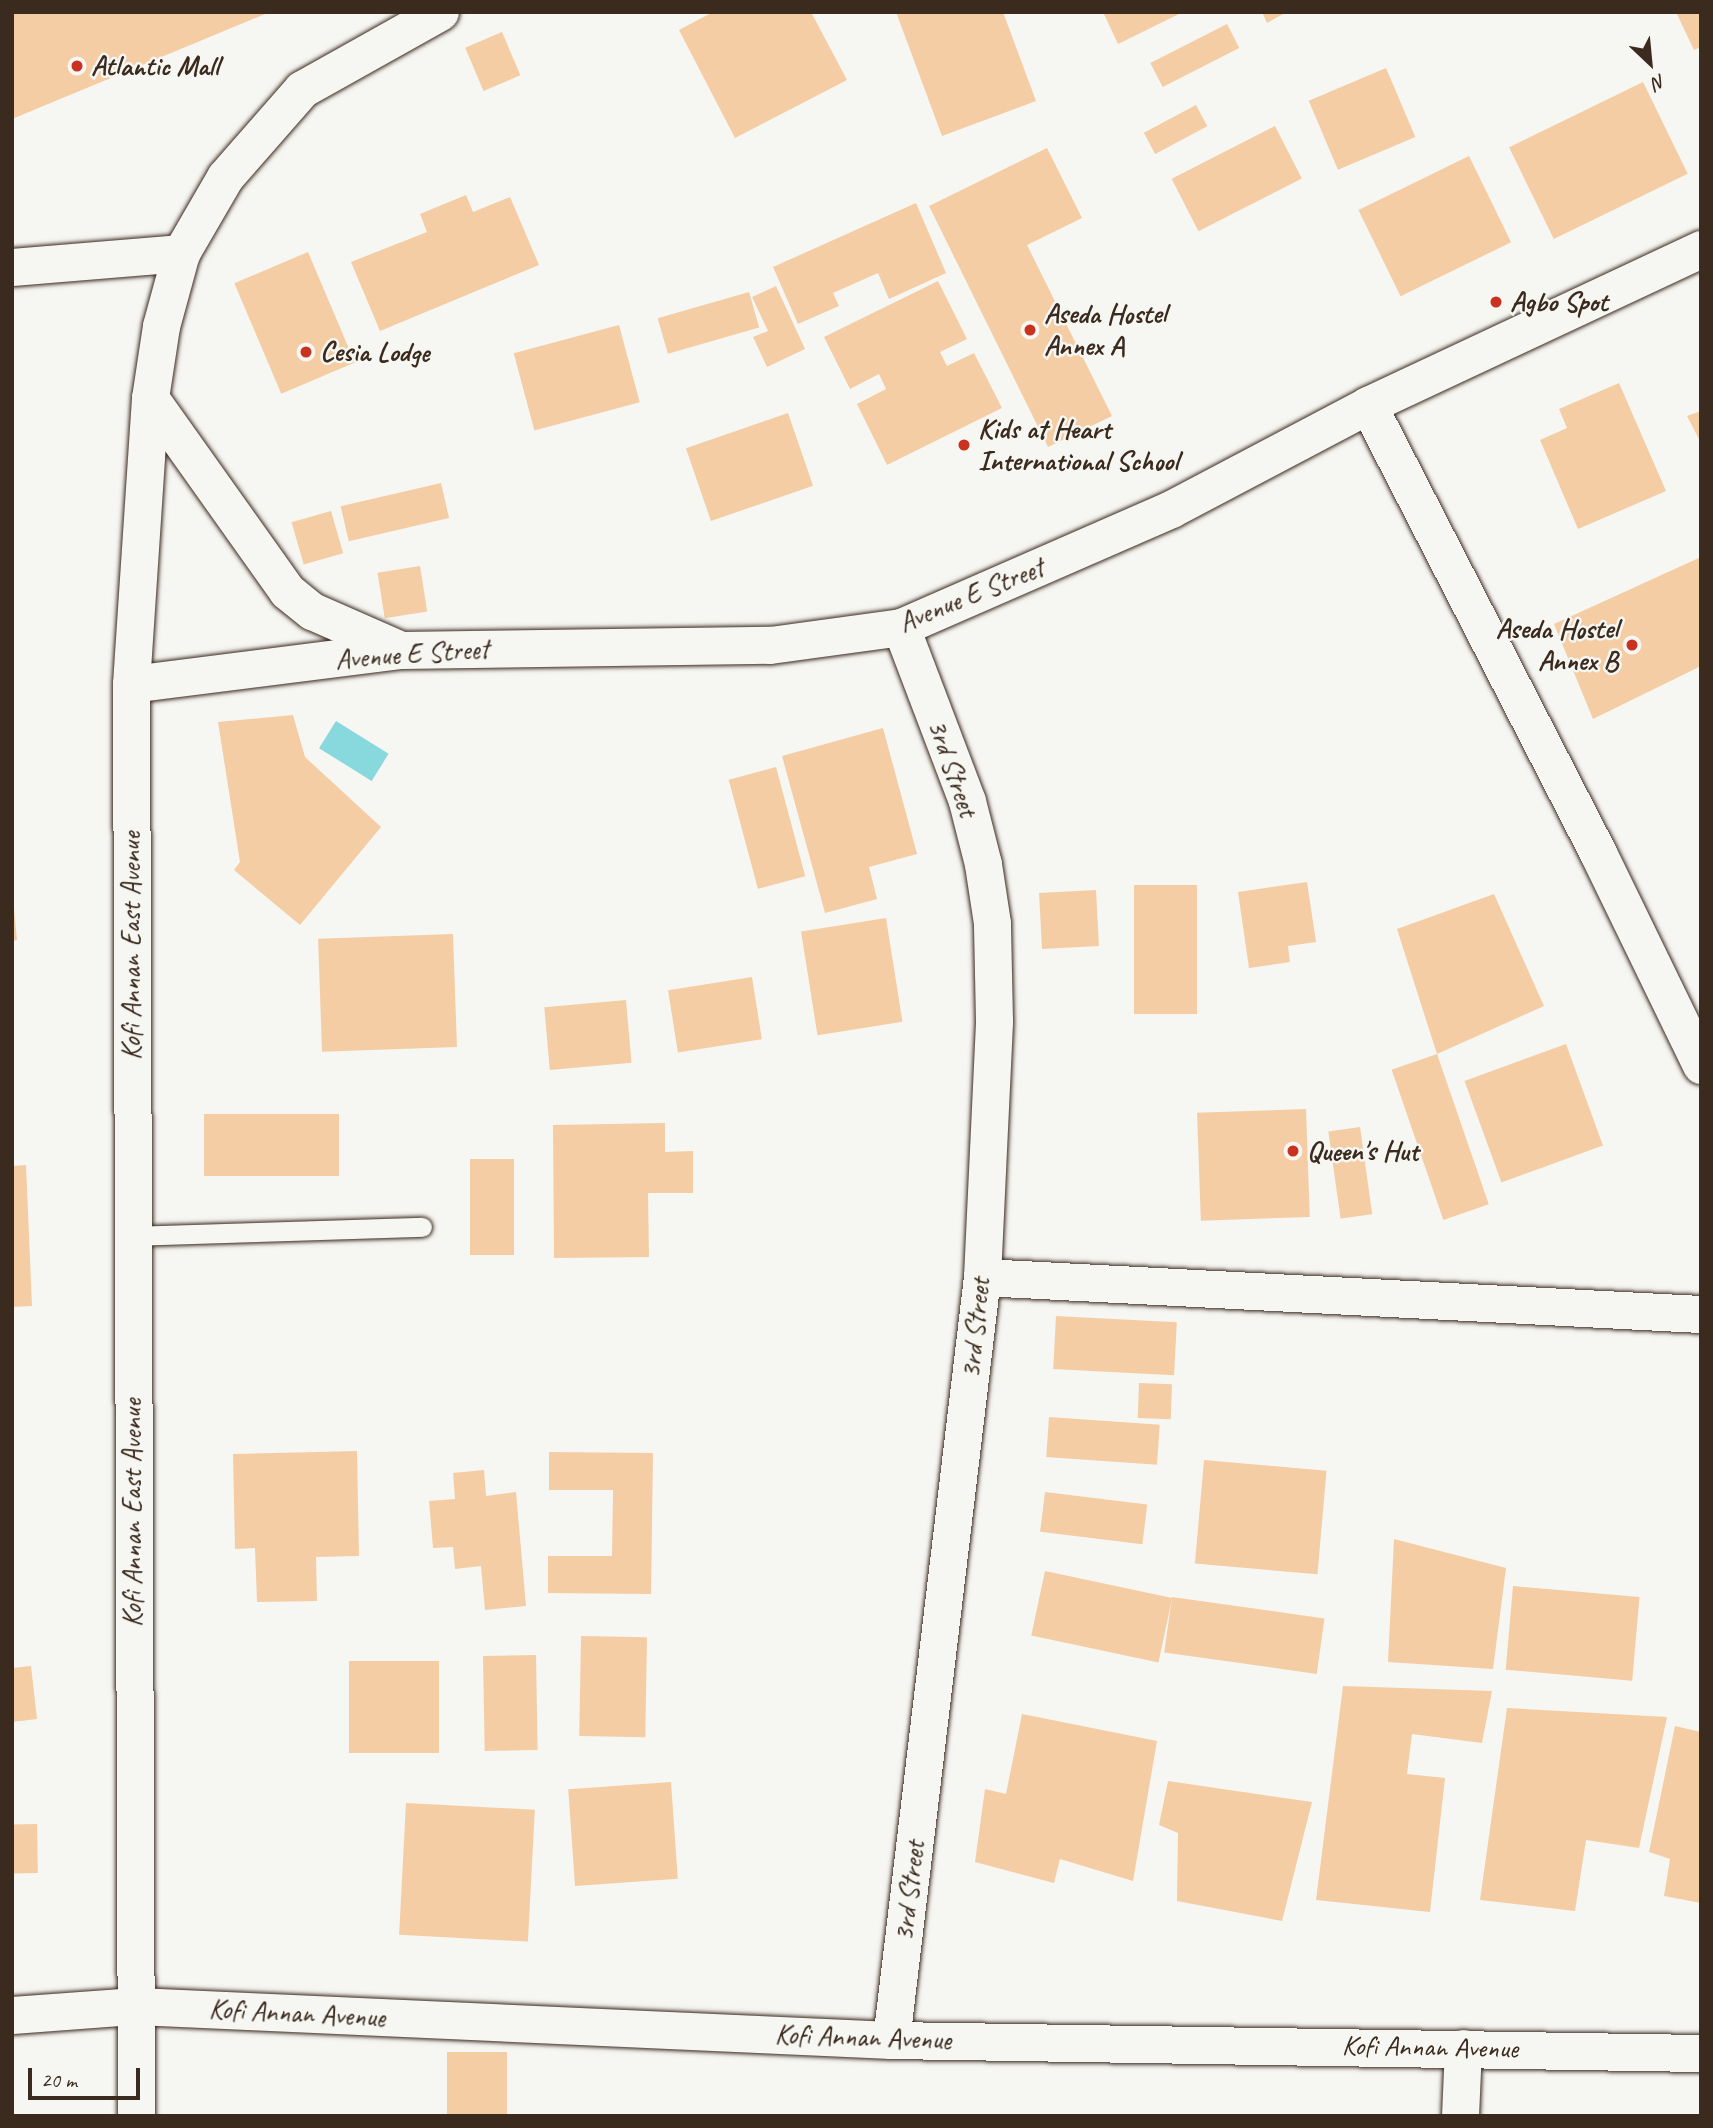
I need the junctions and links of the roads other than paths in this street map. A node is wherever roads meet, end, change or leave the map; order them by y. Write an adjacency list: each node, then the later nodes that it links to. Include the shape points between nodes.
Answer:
1 (440, 12): 3 (street, Kofi Annan East Avenue, via 302,89 225,177)
2 (1701, 249): 6 (street, Avenue E Street)
3 (181, 253): 4 (street); 5 (street, Kofi Annan East Avenue, via 161,326)
4 (12, 267)
5 (150, 398): 8 (street, via 286,591 312,611); 9 (street, Kofi Annan East Avenue)
6 (1368, 405): 7 (street, Avenue E Street, via 1171,509); 10 (street, via 1598,853)
7 (901, 627): 8 (street, Avenue E Street, via 770,645); 13 (street, 3rd Street, via 967,801 992,923 994,1021)
8 (401, 650): 9 (street, Avenue E Street)
9 (131, 684): 12 (street, Kofi Annan East Avenue)
10 (1701, 1065)
11 (422, 1227): 12 (lane)
12 (131, 1236): 15 (street, Kofi Annan East Avenue)
13 (982, 1277): 14 (street); 17 (street, 3rd Street)
14 (1701, 1314)
15 (136, 2006): 16 (street, Kofi Annan Avenue); 17 (street, Kofi Annan Avenue); 20 (street)
16 (12, 2015)
17 (891, 2040): 18 (street, Kofi Annan Avenue)
18 (1463, 2048): 19 (street, Kofi Annan Avenue); 21 (street)
19 (1701, 2053)
20 (136, 2116)
21 (1460, 2116)

